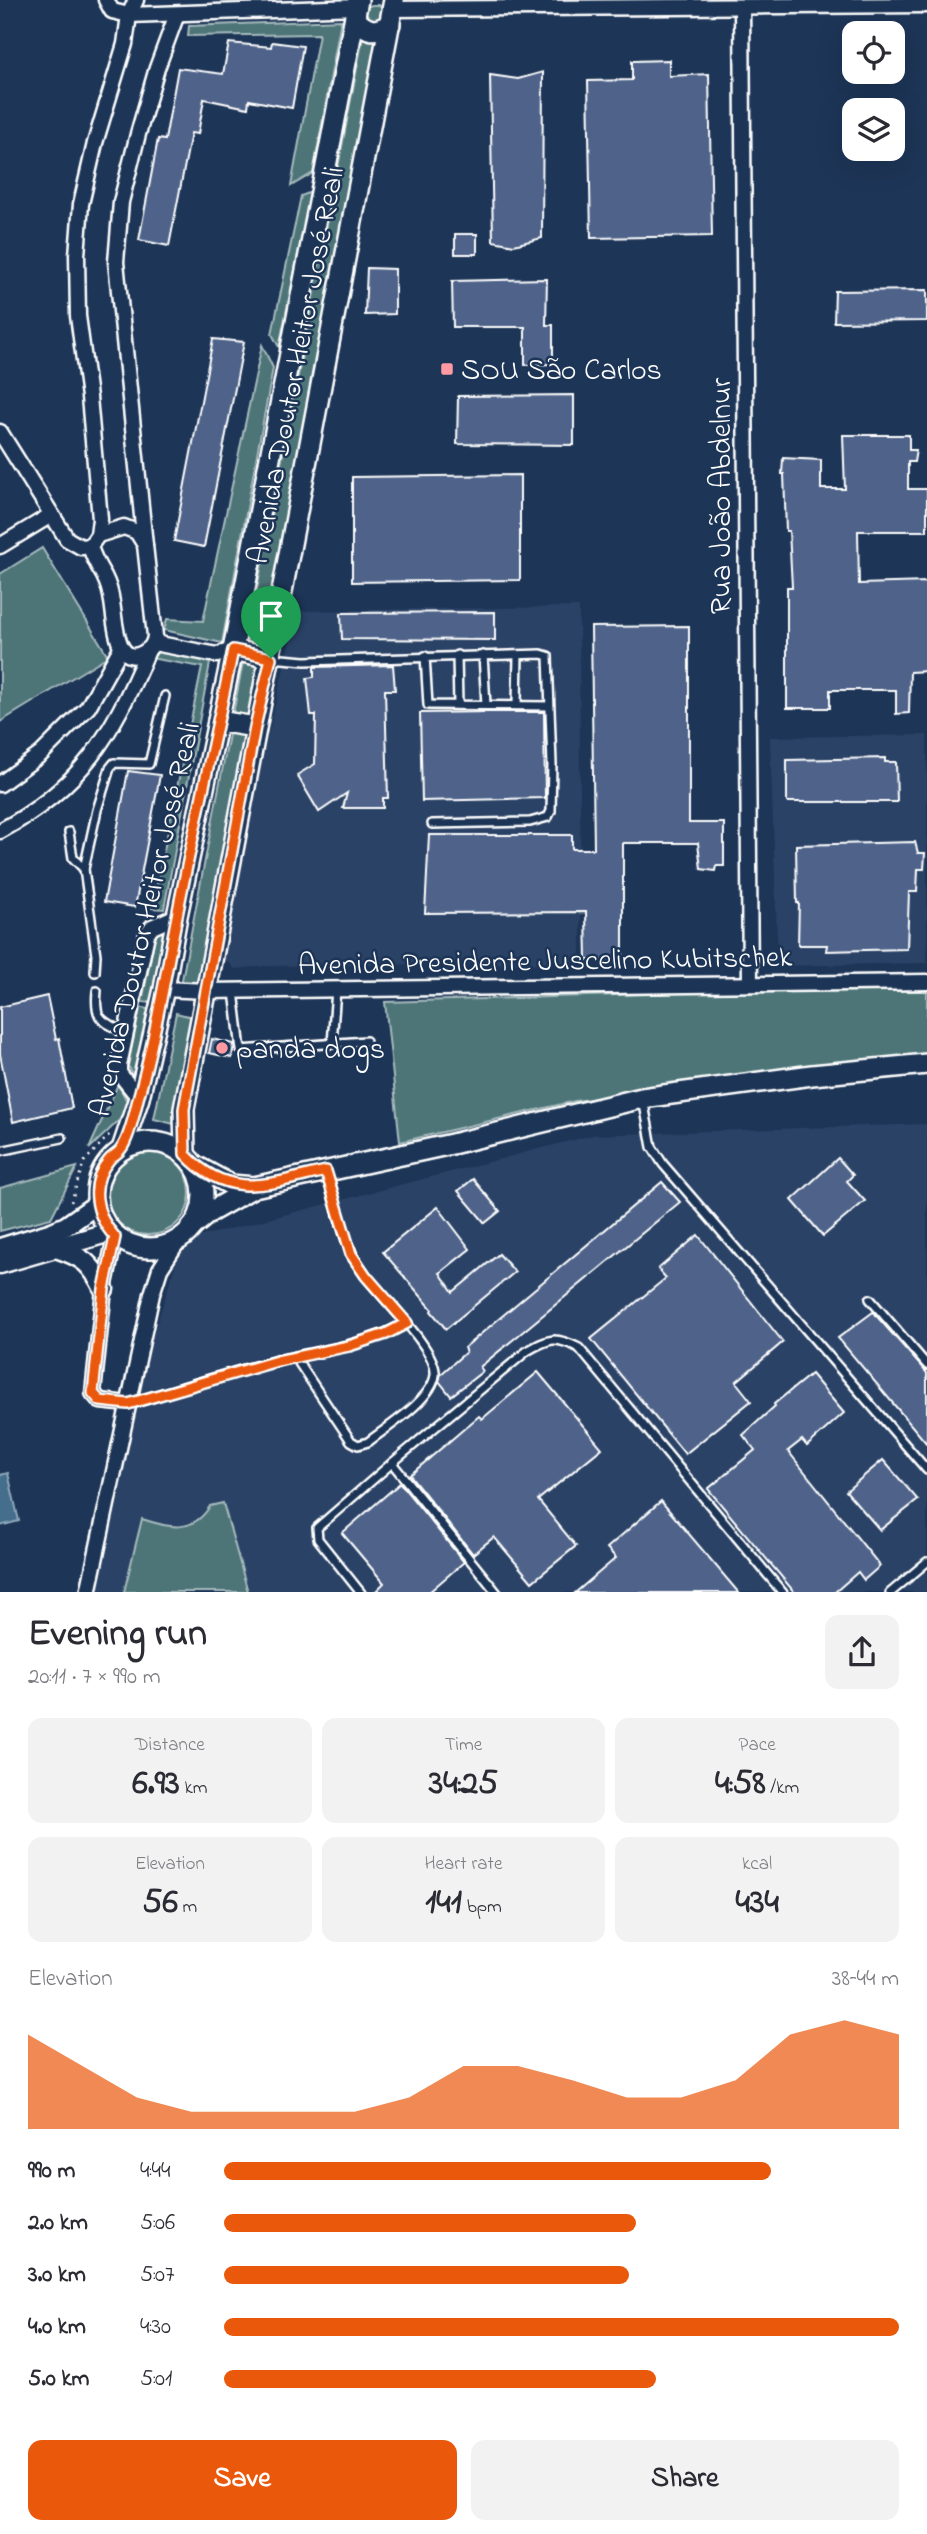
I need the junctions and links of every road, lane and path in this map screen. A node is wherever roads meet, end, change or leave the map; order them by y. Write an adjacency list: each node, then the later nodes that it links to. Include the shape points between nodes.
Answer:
1 (106, 0): 8 (street, via 112,11)
2 (136, 0): 8 (street)
3 (927, 5): 4 (street)
4 (742, 7): 6 (street); 37 (street, Rua João Abdelnur)
5 (357, 9): 6 (main road, via 368,1 380,1); 6 (main road, via 365,29 374,31); 7 (street); 16 (main road, Avenida Doutor Heitor José Reali)
6 (392, 11): 21 (main road, Avenida Doutor Heitor José Reali)
7 (177, 14): 8 (street); 12 (street, via 157,68 121,202 116,262)
8 (129, 15): 11 (street, via 81,204 77,255 78,316 100,519)
9 (0, 432): 10 (street)
10 (51, 515): 11 (street, via 72,544 81,547); 13 (street)
11 (94, 541): 12 (street, via 124,527 137,532); 15 (street, via 93,558 109,589)
12 (145, 545): 14 (street)
13 (0, 546)
14 (151, 646): 15 (street, via 141,655); 16 (street, via 217,655); 31 (street, via 124,706 87,763 45,803)
15 (121, 648): 29 (street, via 88,707 41,754)
16 (233, 650): 21 (main road); 27 (main road, Avenida Doutor Heitor José Reali)
17 (457, 655): 18 (lane); 20 (lane); 23 (lane)
18 (483, 655): 19 (lane); 24 (lane)
19 (518, 655): 25 (lane); 26 (lane, via 548,656)
20 (425, 656): 21 (lane); 23 (lane, via 428,705)
21 (271, 658): 28 (main road, Avenida Doutor Heitor José Reali)
22 (165, 696): 33 (lane, via 149,764 118,763 110,768)
23 (458, 705): 24 (lane)
24 (486, 705): 25 (lane)
25 (517, 705): 26 (lane)
26 (549, 706): 30 (lane, via 552,764 548,817 530,822)
27 (218, 721): 28 (main road); 34 (main road, Avenida Doutor Heitor José Reali)
28 (255, 727): 42 (main road, Avenida Doutor Heitor José Reali)
29 (0, 785)
30 (432, 824)
31 (0, 831)
32 (69, 832): 33 (lane, via 73,858)
33 (84, 869): 35 (lane)
34 (177, 916): 38 (main road, Avenida Doutor Heitor José Reali); 43 (street, via 147,934)
35 (96, 972)
36 (927, 982): 37 (street, Avenida Presidente Juscelino Kubitschek)
37 (750, 984): 40 (street, Avenida Presidente Juscelino Kubitschek)
38 (164, 989): 42 (street, Avenida Presidente Juscelino Kubitschek); 47 (main road, Avenida Doutor Heitor José Reali)
39 (234, 989): 40 (street, Avenida Presidente Juscelino Kubitschek); 42 (street, Avenida Presidente Juscelino Kubitschek); 45 (lane, via 241,1050)
40 (336, 989): 45 (lane)
41 (97, 990): 43 (lane, via 95,1008 102,1020)
42 (206, 991): 53 (main road, Avenida Doutor Heitor José Reali, via 184,1109)
43 (126, 1034): 47 (street, via 119,1073)
44 (366, 1041): 45 (lane)
45 (332, 1044)
46 (927, 1064): 48 (main road)
47 (139, 1098): 51 (main road, Avenida Doutor Heitor José Reali)
48 (642, 1098): 54 (main road); 71 (lane, via 652,1147 663,1164)
49 (115, 1129): 57 (path, via 84,1162)
50 (62, 1138): 52 (lane)
51 (122, 1149): 53 (main road, via 154,1141 171,1145); 56 (main road, via 101,1172)
52 (0, 1151)
53 (190, 1160): 55 (main road, via 231,1185); 58 (main road, via 202,1181 203,1197)
54 (326, 1171): 55 (main road); 66 (lane, via 351,1254)
55 (254, 1187): 58 (main road)
56 (97, 1203): 59 (main road); 61 (street, via 66,1226)
57 (71, 1205)
58 (193, 1226): 60 (main road)
59 (113, 1234): 60 (main road, via 132,1246 148,1249); 62 (street); 64 (street)
60 (178, 1241): 69 (street, via 160,1269 152,1294)
61 (0, 1248)
62 (56, 1248): 63 (street); 64 (street, via 84,1259)
63 (0, 1264)
64 (104, 1289): 69 (street, via 93,1393 100,1401)
65 (870, 1299): 68 (lane)
66 (407, 1323): 67 (lane, via 349,1346); 67 (lane, via 434,1364 435,1377 422,1399 368,1442 358,1445 351,1441)
67 (295, 1357): 69 (lane)
68 (927, 1365)
69 (128, 1404): 73 (street)
70 (392, 1463): 74 (lane, via 317,1528 318,1539); 75 (lane); 76 (lane, via 527,1351 548,1339 565,1340 579,1348)
71 (927, 1470)
72 (927, 1562): 77 (lane)
73 (88, 1592)
74 (361, 1592)
75 (497, 1592)
76 (783, 1592)
77 (890, 1592)

